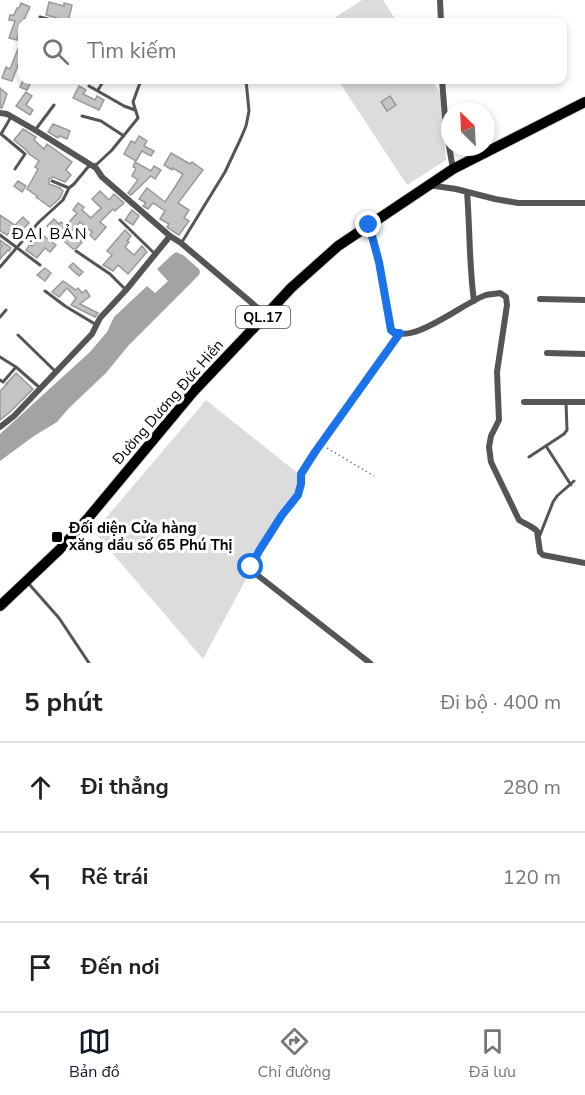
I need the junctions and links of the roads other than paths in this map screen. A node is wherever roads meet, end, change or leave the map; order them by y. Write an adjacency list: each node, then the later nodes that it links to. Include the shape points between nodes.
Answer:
1 (440, 0): 4 (street)
2 (40, 17): 3 (lane)
3 (44, 18)
4 (441, 18)
5 (102, 84): 10 (lane)
6 (140, 84): 13 (lane, via 133,102)
7 (246, 84): 31 (lane, via 249,111 242,138)
8 (442, 84): 21 (street)
9 (89, 86): 10 (lane)
10 (98, 90): 13 (lane)
11 (585, 102): 21 (highway, Đường Dương Đức Hiền / QL.17)
12 (54, 105): 17 (lane)
13 (135, 110): 18 (lane, via 138,118)
14 (0, 114): 16 (street)
15 (82, 116): 18 (lane, via 101,121)
16 (11, 117): 17 (street); 20 (lane, via 1,134 25,154)
17 (35, 130): 19 (street)
18 (124, 136): 19 (lane, via 97,164)
19 (90, 166): 24 (lane); 30 (street)
20 (15, 169)
21 (453, 169): 23 (highway, Đường Dương Đức Hiền / QL.17)
22 (52, 181): 24 (lane)
23 (428, 185): 25 (street); 28 (highway, Đường Dương Đức Hiền / QL.17)
24 (69, 188): 32 (lane, via 63,200)
25 (467, 192): 26 (street, via 518,203); 41 (street)
26 (585, 203)
27 (120, 220): 34 (lane)
28 (369, 225): 43 (highway, Đường Dương Đức Hiền / QL.17, via 338,246); 46 (street, via 391,330)
29 (0, 235): 32 (lane)
30 (170, 236): 31 (street); 34 (street)
31 (181, 243): 43 (street)
32 (17, 247): 35 (lane); 36 (lane)
33 (76, 251): 37 (lane)
34 (156, 254): 37 (street)
35 (40, 265)
36 (0, 267)
37 (126, 290): 45 (street)
38 (45, 291): 45 (lane)
39 (540, 299): 40 (street)
40 (585, 300)
41 (474, 301): 46 (street, via 423,329); 61 (street, via 500,293 506,297 497,372 500,420 491,436 491,462 519,520 533,527)
42 (6, 310): 44 (lane)
43 (266, 315): 63 (highway, Đường Dương Đức Hiền / QL.17, via 193,392 89,517)
44 (0, 317)
45 (97, 325): 52 (street)
46 (400, 333): 66 (street, via 301,474 298,495 251,567)
47 (18, 335): 52 (lane)
48 (547, 352): 49 (street)
49 (585, 354)
50 (0, 357): 51 (lane)
51 (16, 367): 53 (lane, via 3,382); 54 (lane)
52 (56, 372): 54 (street)
53 (0, 380)
54 (40, 388): 58 (street)
55 (524, 402): 56 (street)
56 (566, 402): 57 (street); 59 (lane, via 567,430)
57 (585, 402)
58 (0, 427)
59 (545, 446): 60 (lane); 61 (lane, via 572,483 553,502)
60 (529, 457)
61 (539, 537): 62 (street, via 543,555)
62 (585, 563)
63 (26, 580): 64 (highway, Đường Dương Đức Hiền / QL.17); 65 (lane, via 59,618)
64 (0, 606)
65 (89, 663)
66 (370, 663)

